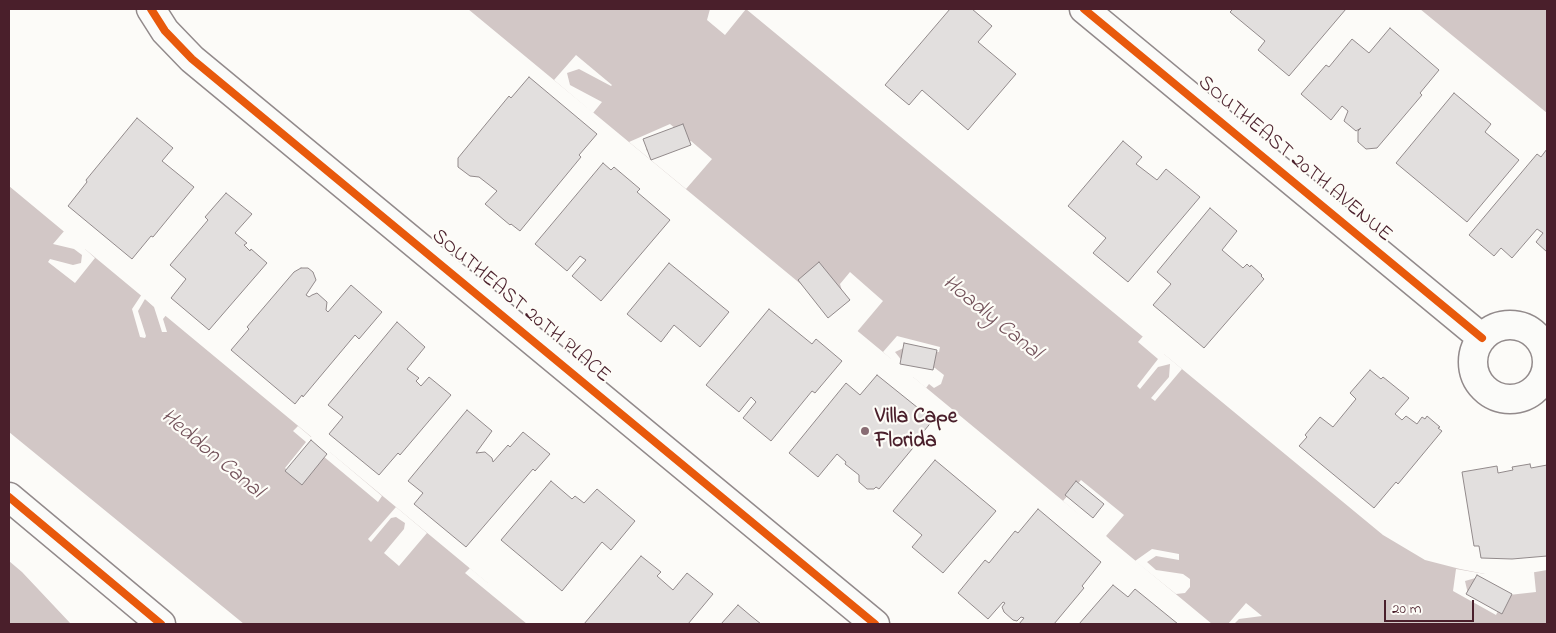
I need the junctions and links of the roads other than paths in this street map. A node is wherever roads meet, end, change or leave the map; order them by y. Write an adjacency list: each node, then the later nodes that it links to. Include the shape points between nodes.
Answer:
1 (151, 9): 6 (street, SOUTHEAST 20TH PLACE, via 165,32 192,58)
2 (1084, 9): 3 (street, SOUTHEAST 20TH AVENUE)
3 (1482, 338)
4 (9, 497): 5 (street)
5 (160, 624)
6 (875, 624)

